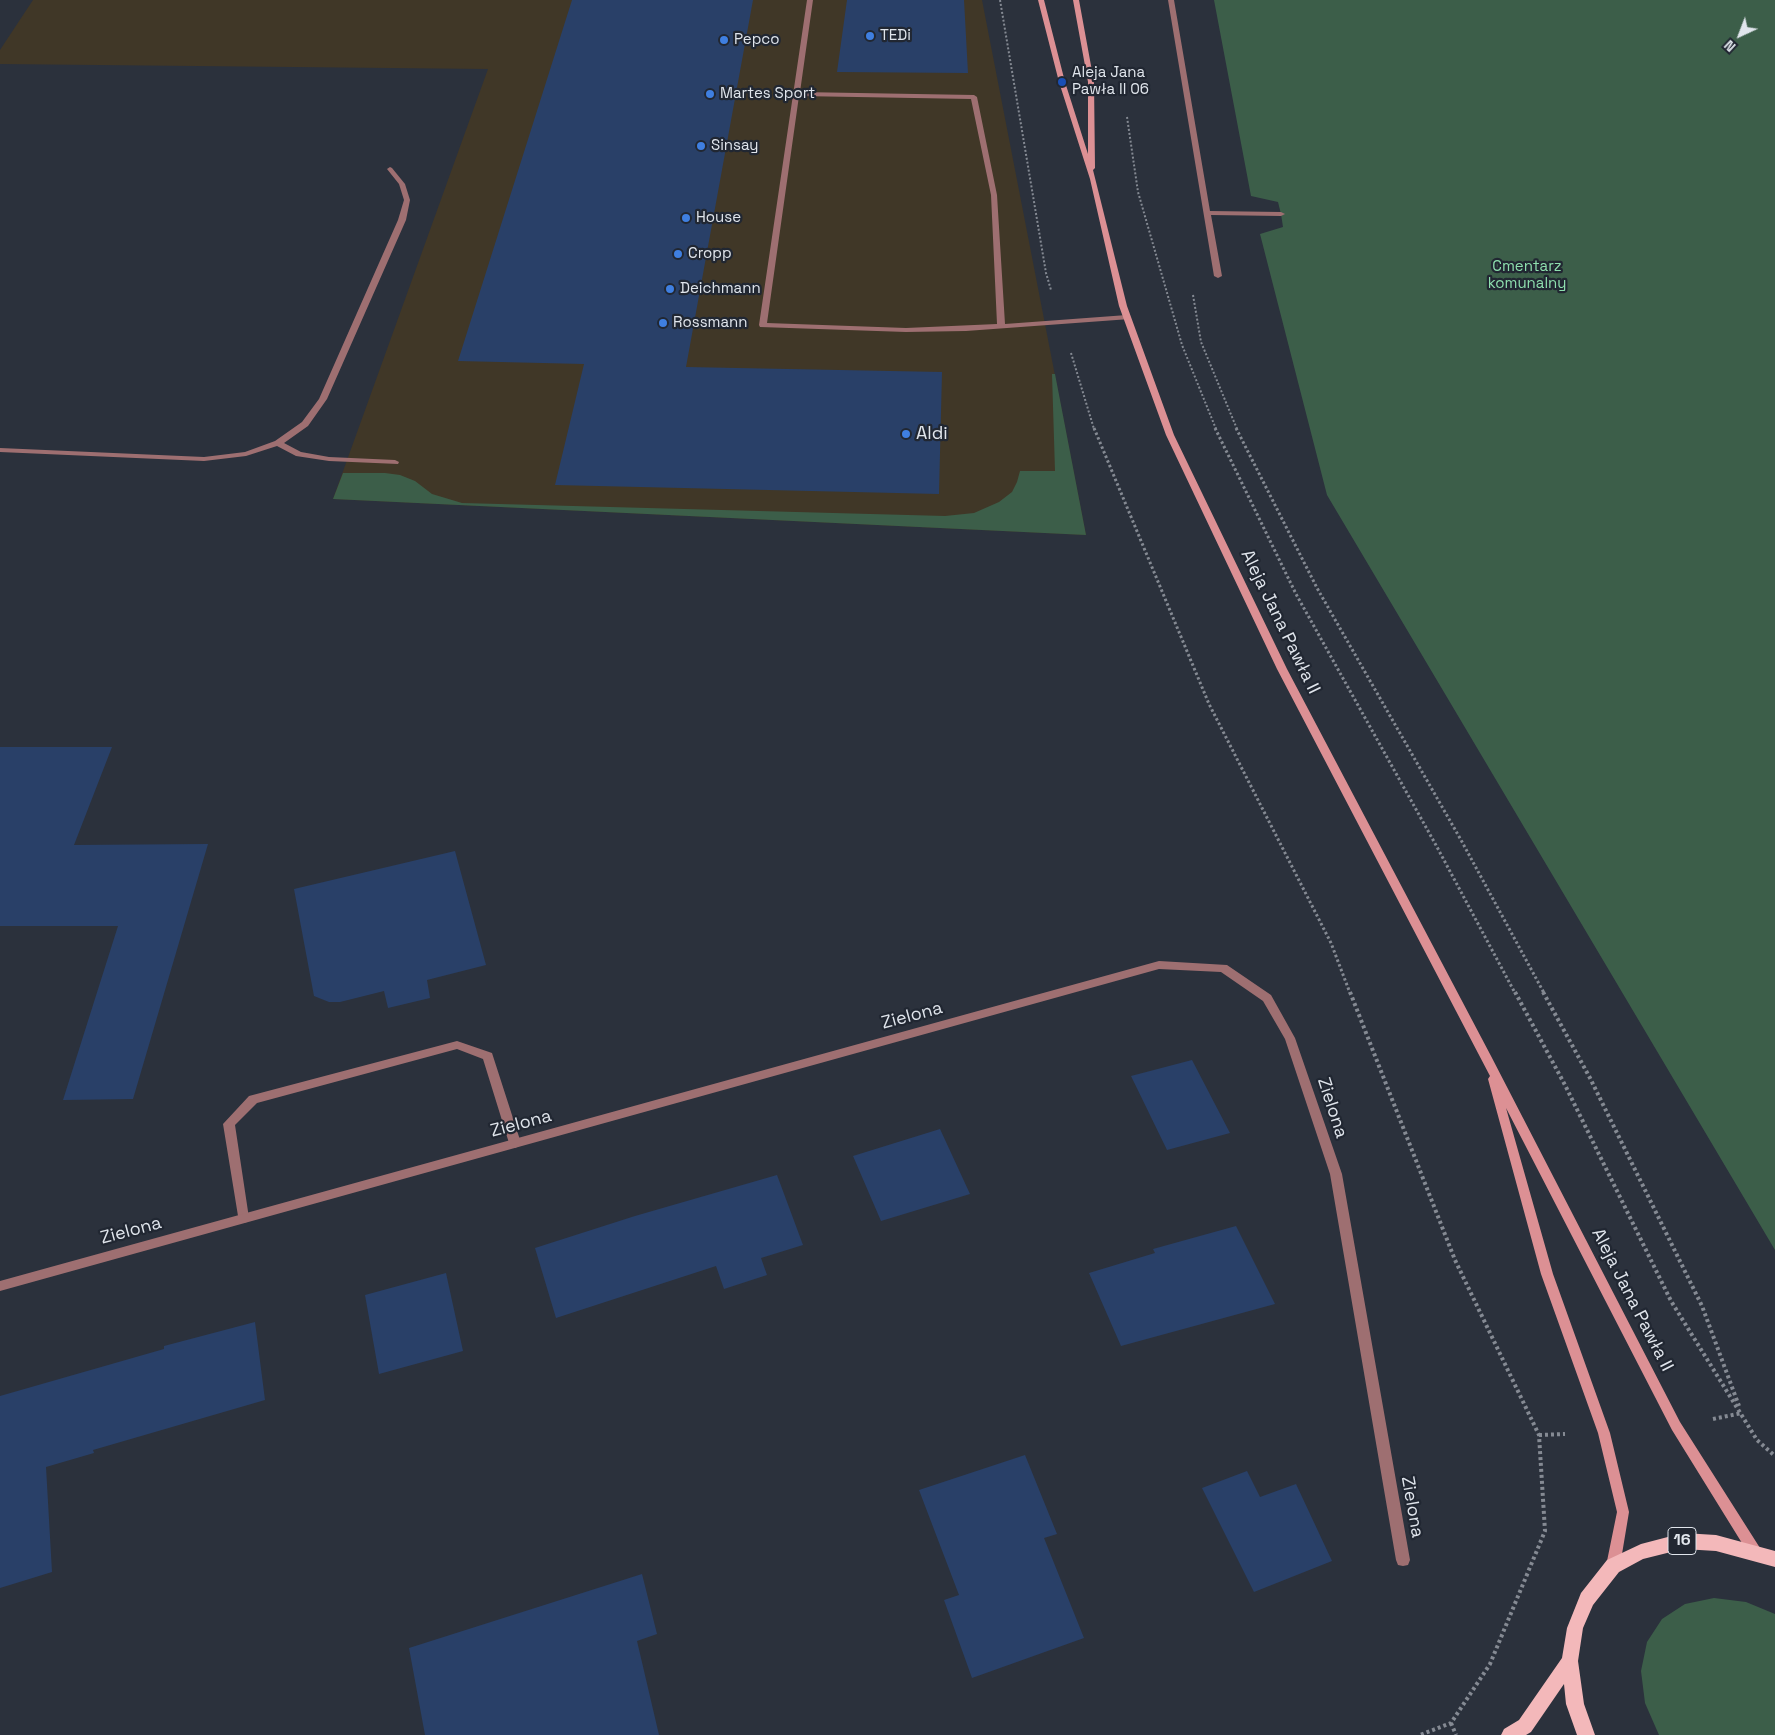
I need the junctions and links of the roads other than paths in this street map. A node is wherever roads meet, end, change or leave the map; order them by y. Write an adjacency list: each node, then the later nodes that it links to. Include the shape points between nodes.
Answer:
1 (810, 0): 5 (street)
2 (1041, 0): 7 (main road, Aleja Jana Pawła II, via 1062,82)
3 (1076, 0): 7 (main road, Aleja Jana Pawła II, via 1091,82)
4 (1171, 0): 8 (street)
5 (796, 94): 12 (street, via 974,97 994,195); 12 (street, via 763,325 906,330)
6 (390, 169): 13 (street, via 402,184 407,200 402,220 323,400 305,424)
7 (1093, 179): 11 (main road, Aleja Jana Pawła II)
8 (1207, 213): 9 (street); 10 (street)
9 (1281, 214)
10 (1218, 276)
11 (1127, 317): 12 (street); 16 (main road, Aleja Jana Pawła II, via 1170,435 1278,660)
12 (1001, 326)
13 (278, 443): 14 (street, via 246,454 204,458); 15 (street, via 299,454 329,459)
14 (0, 450)
15 (395, 462)
16 (1487, 1059): 20 (main road, Aleja Jana Pawła II, via 1676,1426); 23 (main road, Aleja Jana Pawła II, via 1547,1274 1604,1433 1623,1512)
17 (515, 1143): 18 (street, Zielona); 18 (street, via 488,1056 457,1046 253,1099 229,1124); 22 (street, Zielona, via 1159,965 1223,968 1267,998 1290,1038 1336,1174)
18 (243, 1218): 19 (street, Zielona)
19 (0, 1286)
20 (1755, 1552): 21 (main road, 16); 23 (main road, 16, via 1716,1542 1683,1541 1641,1552)
21 (1775, 1559)
22 (1403, 1560)
23 (1614, 1566): 24 (main road, 16, via 1587,1599 1575,1628)
24 (1570, 1660): 25 (main road, 16, via 1525,1726); 26 (main road, 16, via 1575,1704)
25 (1510, 1735)
26 (1586, 1735)

